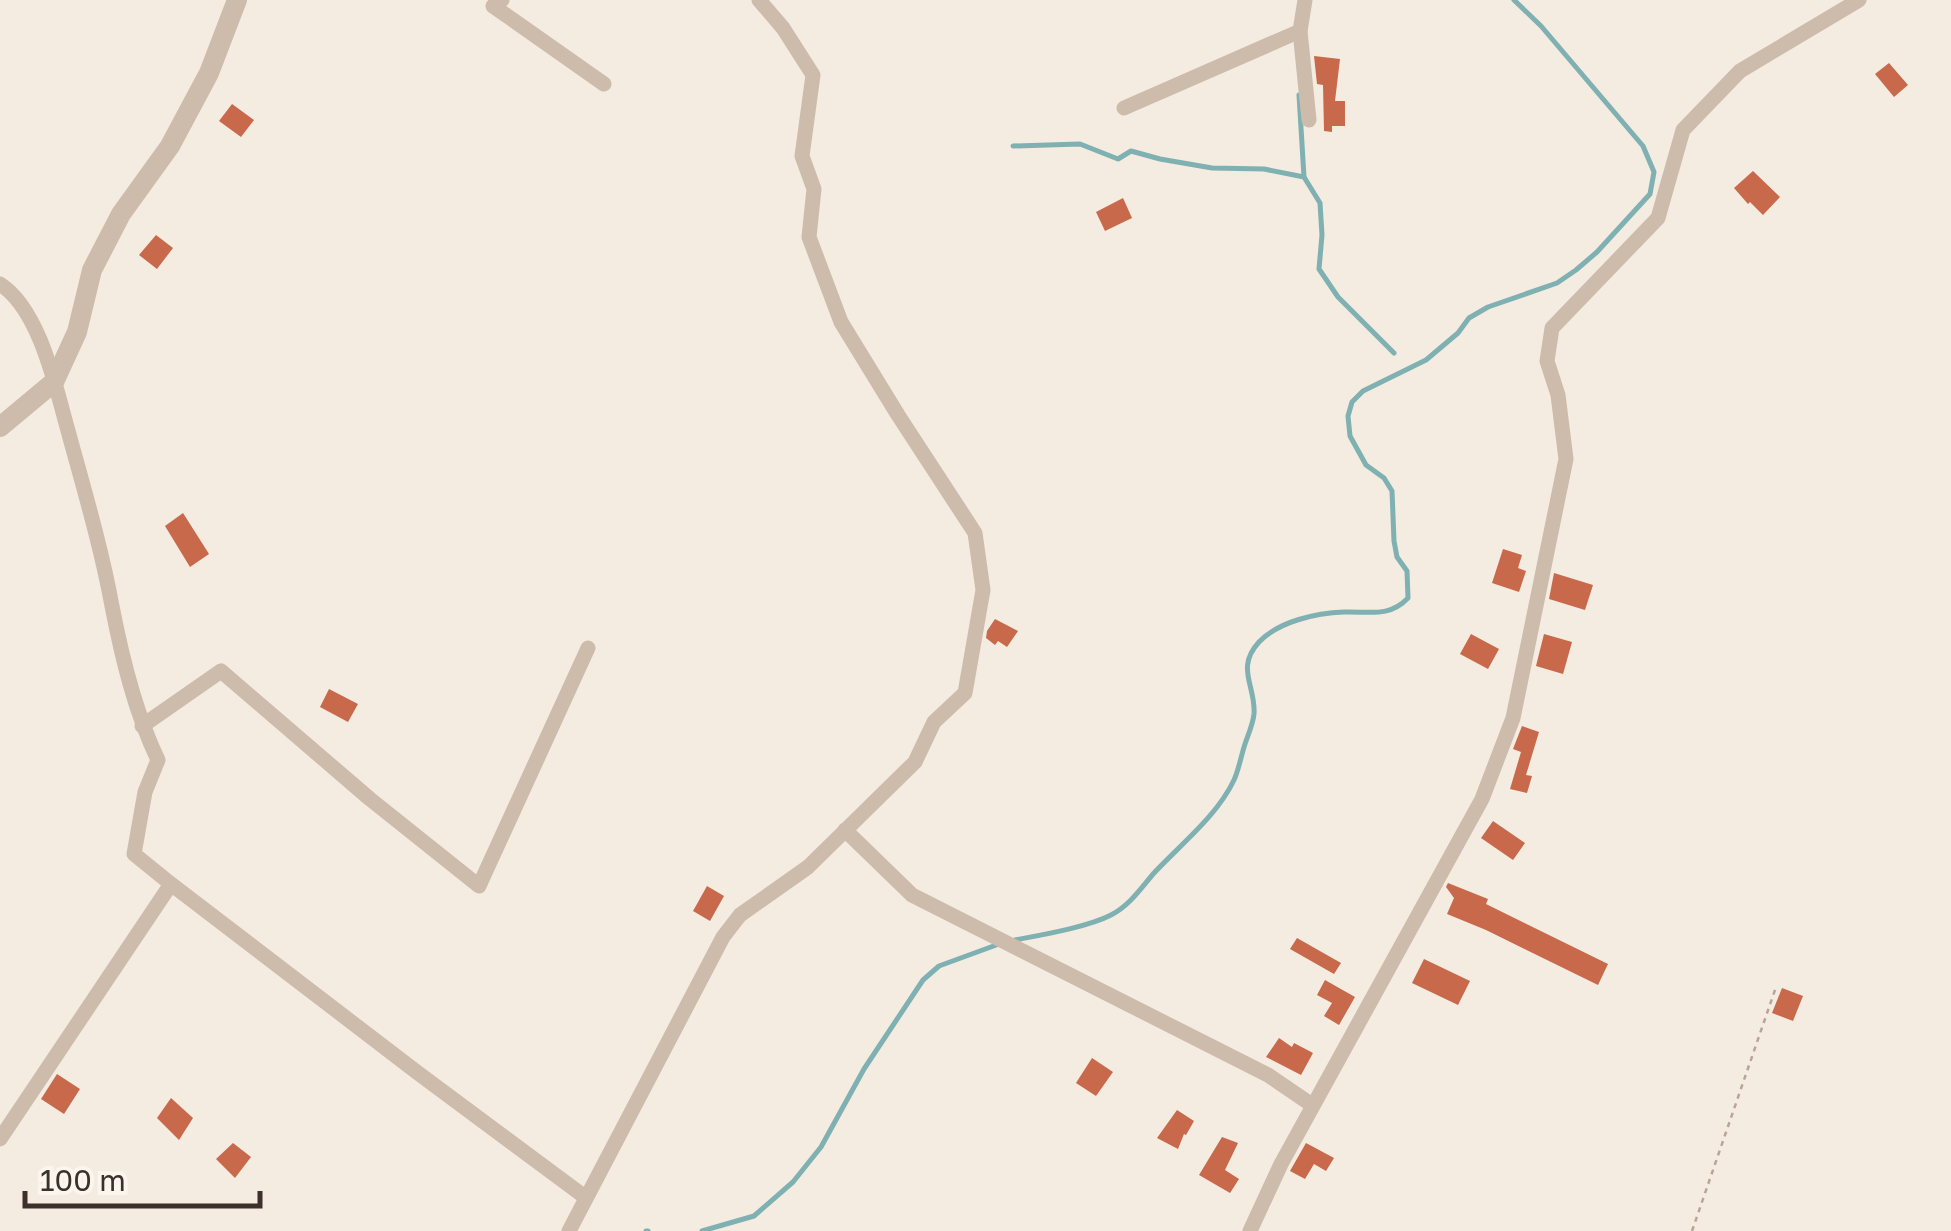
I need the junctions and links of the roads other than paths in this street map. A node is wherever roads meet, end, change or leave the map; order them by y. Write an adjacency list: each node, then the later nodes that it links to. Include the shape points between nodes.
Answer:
1 (237, 0): 11 (street, via 170,146 121,214 92,270 77,332)
2 (502, 0): 7 (street, via 493,6)
3 (759, 0): 15 (street, via 813,75 802,156 814,189 810,237 841,322 975,533 982,590 965,692 934,722 915,762)
4 (1305, 0): 6 (street)
5 (1859, 0): 17 (street, via 1740,71 1682,130 1658,218 1552,328 1547,361 1566,458 1512,718 1482,799)
6 (1300, 31): 8 (street); 9 (street)
7 (604, 84)
8 (1124, 108)
9 (1309, 120)
10 (0, 284): 11 (street, via 36,330)
11 (54, 382): 12 (street); 14 (street)
12 (0, 427)
13 (588, 648): 14 (street, via 479,886 221,671)
14 (142, 726): 16 (street, via 158,760 134,854)
15 (845, 830): 17 (street, via 912,895 1268,1075); 19 (street, via 808,867 740,915 723,937)
16 (171, 884): 18 (street); 19 (street)
17 (1312, 1105): 21 (street)
18 (0, 1139)
19 (585, 1197): 20 (street)
20 (569, 1231)
21 (1250, 1231)

